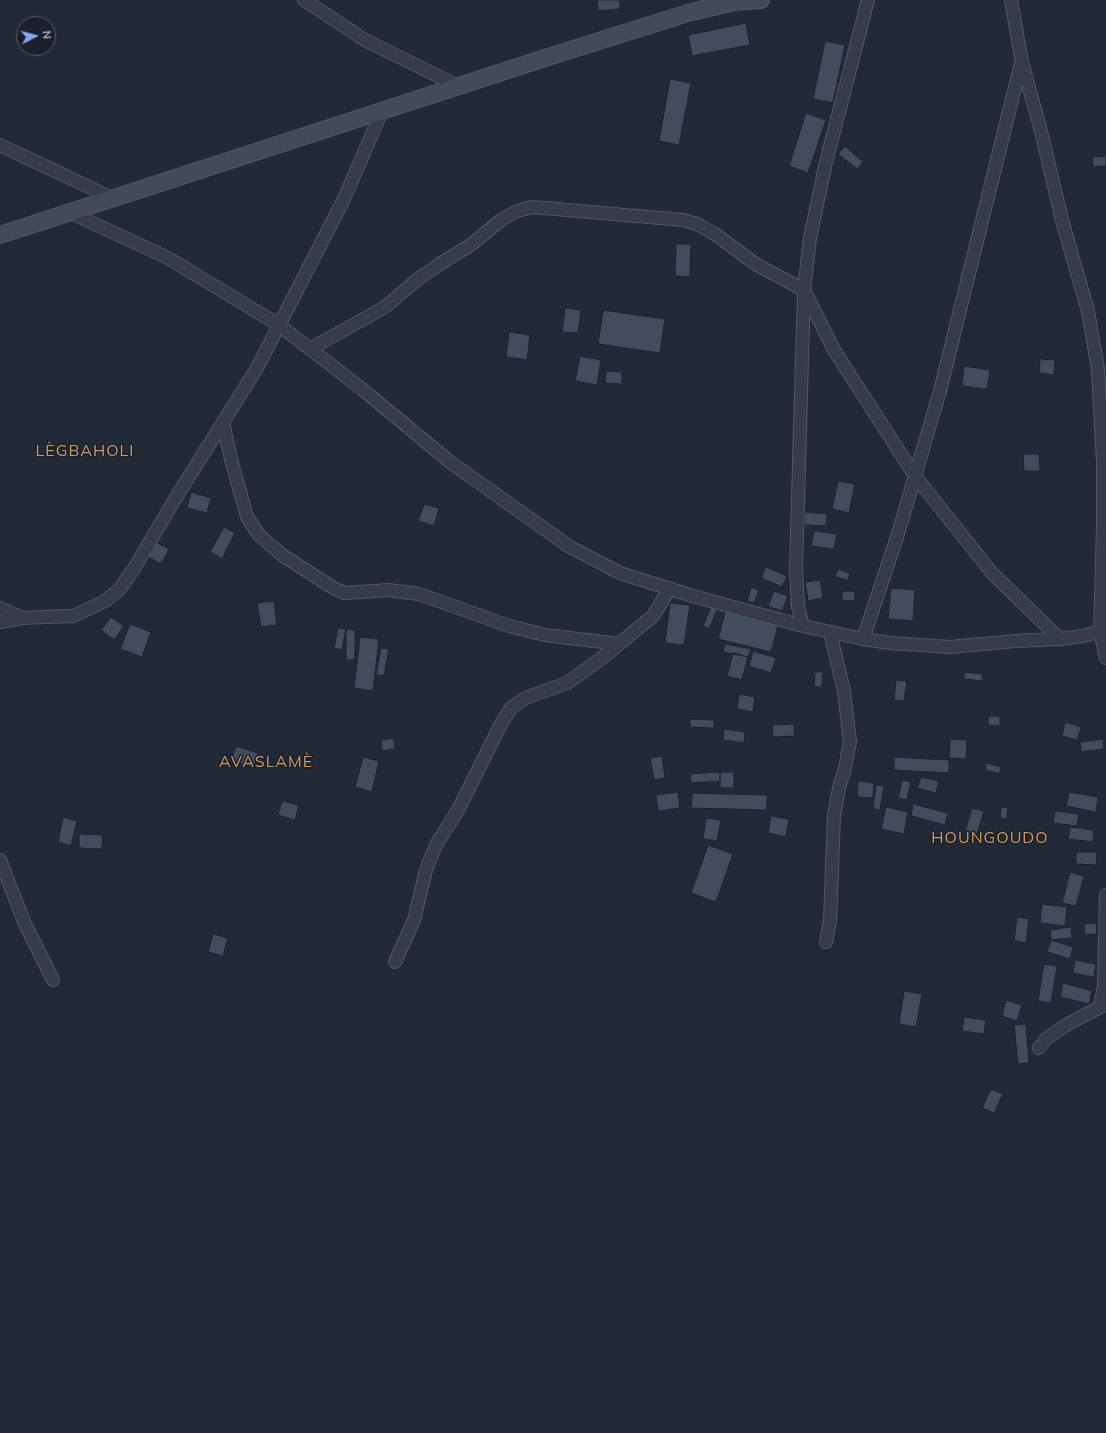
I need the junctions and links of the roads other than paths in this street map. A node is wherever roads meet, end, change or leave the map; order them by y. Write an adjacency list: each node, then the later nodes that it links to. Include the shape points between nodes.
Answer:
1 (304, 0): 6 (street, via 365,40)
2 (761, 0): 6 (street, via 734,2 688,13)
3 (868, 0): 12 (street, via 823,177 810,238)
4 (1011, 0): 5 (street)
5 (1022, 62): 16 (street, via 940,391); 22 (street, via 1088,311 1098,369 1103,469)
6 (458, 86): 7 (street)
7 (382, 111): 9 (street); 13 (street, via 344,199)
8 (0, 145): 9 (street)
9 (112, 198): 10 (street)
10 (69, 212): 11 (street); 13 (street, via 168,258)
11 (0, 235)
12 (804, 290): 14 (street, via 757,266 715,234 697,224 683,220 532,207 516,211 501,220 472,244 429,271 385,307); 16 (street, via 834,350); 21 (street, via 796,568 798,607)
13 (279, 325): 14 (street); 15 (street, via 257,368)
14 (310, 349): 17 (street, via 450,462 570,547 620,573)
15 (223, 423): 19 (street, via 119,590 105,601 73,616); 26 (street, via 247,517 259,535 282,555 336,589 345,593 388,590 419,594 509,626 538,633)
16 (915, 476): 24 (street); 25 (street, via 993,574)
17 (670, 588): 21 (street); 26 (street, via 653,616)
18 (0, 608): 19 (street)
19 (22, 618): 20 (street)
20 (0, 622)
21 (803, 626): 23 (street)
22 (1103, 631): 25 (street); 27 (street)
23 (830, 632): 24 (street); 30 (street, via 844,691 850,742 834,816 830,920)
24 (863, 639): 25 (street, via 950,647)
25 (1060, 639)
26 (619, 644): 31 (street, via 567,683 525,698 511,708 458,810 436,845 426,870 414,920)
27 (1106, 658)
28 (0, 860): 32 (street, via 25,924)
29 (1106, 894): 33 (street)
30 (826, 942)
31 (395, 962)
32 (53, 980)
33 (1103, 1005): 34 (street, via 1047,1038)
34 (1039, 1048)

